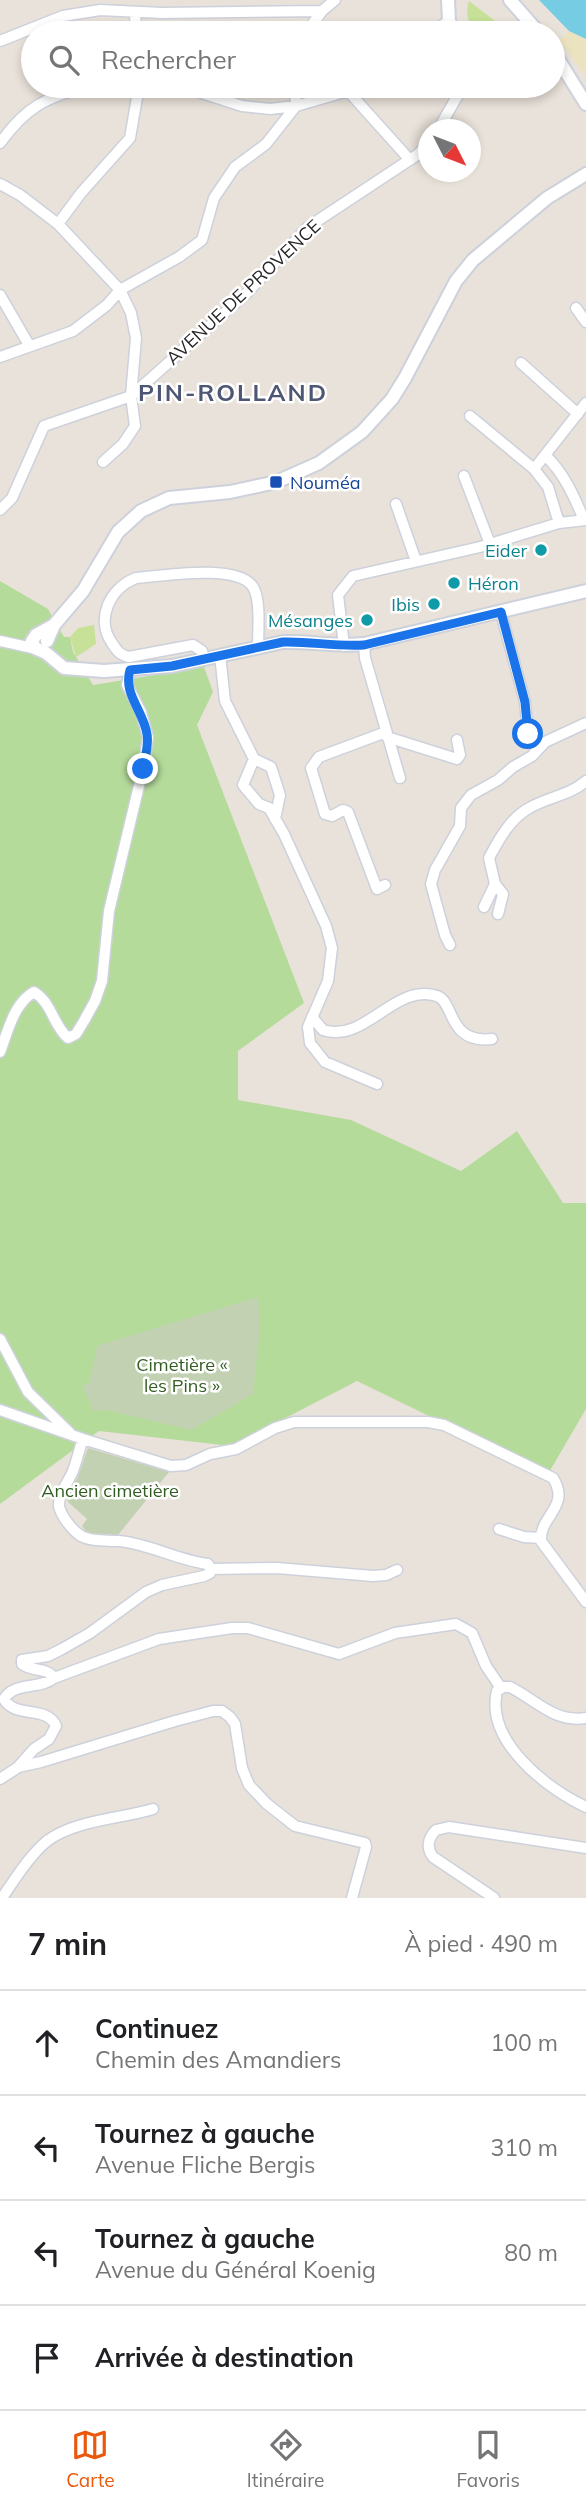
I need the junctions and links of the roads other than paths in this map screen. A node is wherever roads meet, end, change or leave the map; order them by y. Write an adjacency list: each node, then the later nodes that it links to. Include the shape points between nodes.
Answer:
1 (335, 0): 4 (street)
2 (449, 0): 6 (street)
3 (510, 0): 10 (street)
4 (322, 11): 5 (street); 9 (street)
5 (135, 12): 7 (street, via 100,10); 8 (street)
6 (449, 20)
7 (50, 21)
8 (135, 21)
9 (315, 21)
10 (528, 21)
11 (21, 33): 12 (street)
12 (0, 41)
13 (565, 70): 21 (street)
14 (50, 98): 24 (street, via 28,110)
15 (137, 98): 29 (street, via 130,138)
16 (218, 98): 22 (street, via 270,109)
17 (296, 98): 22 (street)
18 (322, 98): 22 (street)
19 (359, 98): 26 (street)
20 (456, 98): 23 (street)
21 (586, 104)
22 (296, 106): 30 (street, via 266,144 235,167 214,198 202,240)
23 (444, 119)
24 (0, 143)
25 (418, 153): 26 (street, AVENUE DE PROVENCE)
26 (410, 160): 37 (street, AVENUE DE PROVENCE, via 307,228 248,292)
27 (584, 177): 54 (street, via 547,198 473,260 456,281 405,379 362,432 319,463 276,482 169,498 141,511 118,532 83,591)
28 (0, 184): 29 (street)
29 (58, 224): 30 (street)
30 (120, 290): 34 (street, via 73,331); 37 (street, via 136,338)
31 (0, 295): 34 (street)
32 (576, 309): 33 (street)
33 (586, 322)
34 (29, 345): 35 (street)
35 (0, 357)
36 (521, 363): 39 (street)
37 (131, 396): 42 (street, via 135,426); 46 (street, AVENUE DE PROVENCE, via 44,426 12,498)
38 (586, 403): 39 (street)
39 (578, 414): 41 (street)
40 (470, 416): 43 (street)
41 (545, 455): 43 (street); 47 (street, via 561,474)
42 (103, 462)
43 (534, 469): 48 (street, via 548,487)
44 (464, 476): 49 (street)
45 (396, 504): 50 (street)
46 (0, 510)
47 (585, 520): 48 (street)
48 (559, 523): 49 (street)
49 (490, 544): 50 (street)
50 (416, 561): 56 (street, via 353,576 338,595)
51 (586, 591): 52 (street)
52 (501, 612): 55 (street); 62 (street, via 525,702)
53 (0, 641): 54 (street)
54 (40, 642): 60 (street, via 64,668)
55 (364, 645): 56 (street); 63 (street)
56 (344, 646): 57 (street, via 299,642)
57 (258, 647): 58 (street); 59 (street, via 257,599 254,588 241,577 217,573 136,578 117,590 104,616 104,628 119,653 129,657 193,645)
58 (220, 655): 59 (street); 65 (street, via 225,701)
59 (204, 659): 60 (street)
60 (130, 670): 76 (street, via 127,685 148,737 109,911 102,981 76,1034 68,1038 59,1030 44,998 34,992 22,999)
61 (586, 723): 73 (street, via 545,742 532,757 471,795 461,808 460,826 430,884)
62 (528, 734)
63 (387, 735): 64 (street, via 457,759); 66 (street); 70 (street, via 319,757 311,768 326,814 332,817 348,812 377,889)
64 (457, 740)
65 (254, 759): 68 (street, via 271,767 280,795); 68 (street, via 243,785)
66 (400, 778)
67 (586, 781): 69 (street, via 529,807 504,831 489,858)
68 (275, 819): 74 (street, via 327,926 332,948 328,981)
69 (495, 884): 71 (street); 72 (street, via 502,894)
70 (385, 885)
71 (484, 907)
72 (498, 914)
73 (450, 945)
74 (312, 1017): 75 (street, via 323,1030 344,1032 406,999 436,996 461,1030); 77 (street, via 310,1043 325,1062)
75 (492, 1039)
76 (0, 1052)
77 (377, 1084)
78 (0, 1339): 80 (street, via 28,1392)
79 (0, 1410): 80 (street)
80 (78, 1438): 82 (street, via 179,1466 236,1449 288,1423 434,1422 553,1478 558,1502); 83 (street, via 72,1474 59,1508 71,1527 91,1539 153,1547 208,1564)
81 (499, 1529): 82 (street)
82 (541, 1538): 85 (street)
83 (211, 1569): 84 (street, via 316,1569 373,1576); 86 (street, via 204,1576 146,1592 115,1617 48,1656 22,1660 26,1667)
84 (397, 1570)
85 (586, 1602)
86 (54, 1678): 87 (street, via 149,1641 232,1628 248,1628 339,1654 395,1633 456,1624 474,1637); 88 (street, via 14,1689)
87 (501, 1688): 89 (street, via 513,1688 552,1713); 92 (street, via 495,1714 505,1738 542,1780)
88 (4, 1705): 90 (street, via 47,1716 56,1726)
89 (586, 1718)
90 (18, 1767): 91 (street); 96 (street, via 175,1721 222,1712 235,1724 249,1785 267,1804 295,1826 365,1843)
91 (0, 1779)
92 (586, 1807)
93 (153, 1809): 95 (street, via 88,1823 49,1840)
94 (586, 1848): 97 (street, via 449,1827 436,1829 429,1842 433,1857)
95 (2, 1898)
96 (352, 1898)
97 (494, 1898)

